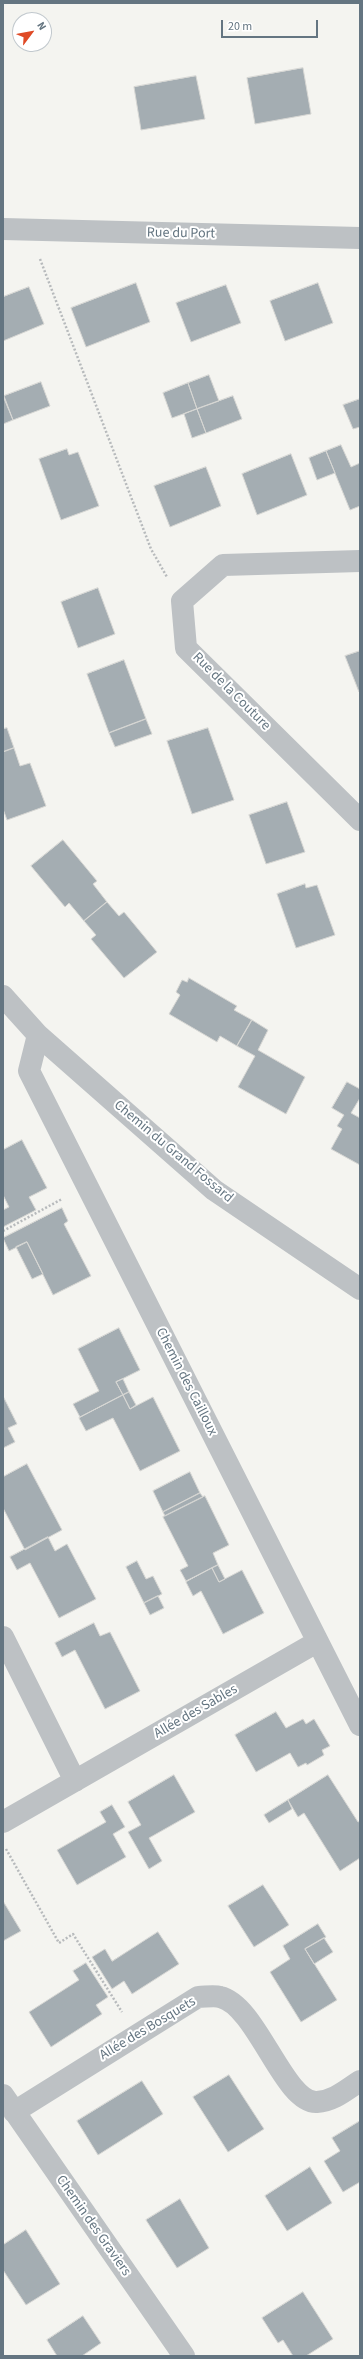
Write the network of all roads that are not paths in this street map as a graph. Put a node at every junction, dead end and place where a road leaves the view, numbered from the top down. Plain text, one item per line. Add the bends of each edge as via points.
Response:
1 (3, 229) edge
2 (360, 238) edge
3 (360, 562) edge
4 (360, 820) edge
5 (3, 996) edge
6 (38, 1035) junction
7 (360, 1289) edge
8 (3, 1637) edge
9 (317, 1642) junction
10 (360, 1726) edge
11 (75, 1781) junction
12 (3, 1822) edge
13 (360, 2080) edge
14 (8, 2103) edge
15 (184, 2356) edge

1 - 2 street, Rue du Port
3 - 4 street, Rue de la Couture via 223,565 182,602 186,648
5 - 6 street, Chemin du Grand Fossard
6 - 7 street, Chemin du Grand Fossard via 214,1190
6 - 9 street, Chemin des Cailloux via 29,1071
8 - 11 street
9 - 10 street, Chemin des Cailloux
9 - 11 street, Allée des Sables
11 - 12 street, Allée des Sables
13 - 14 street, Allée des Bosquets via 333,2098 315,2102 295,2092 241,2010 220,1997 198,1997 137,2036
14 - 15 street, Chemin des Graviers

